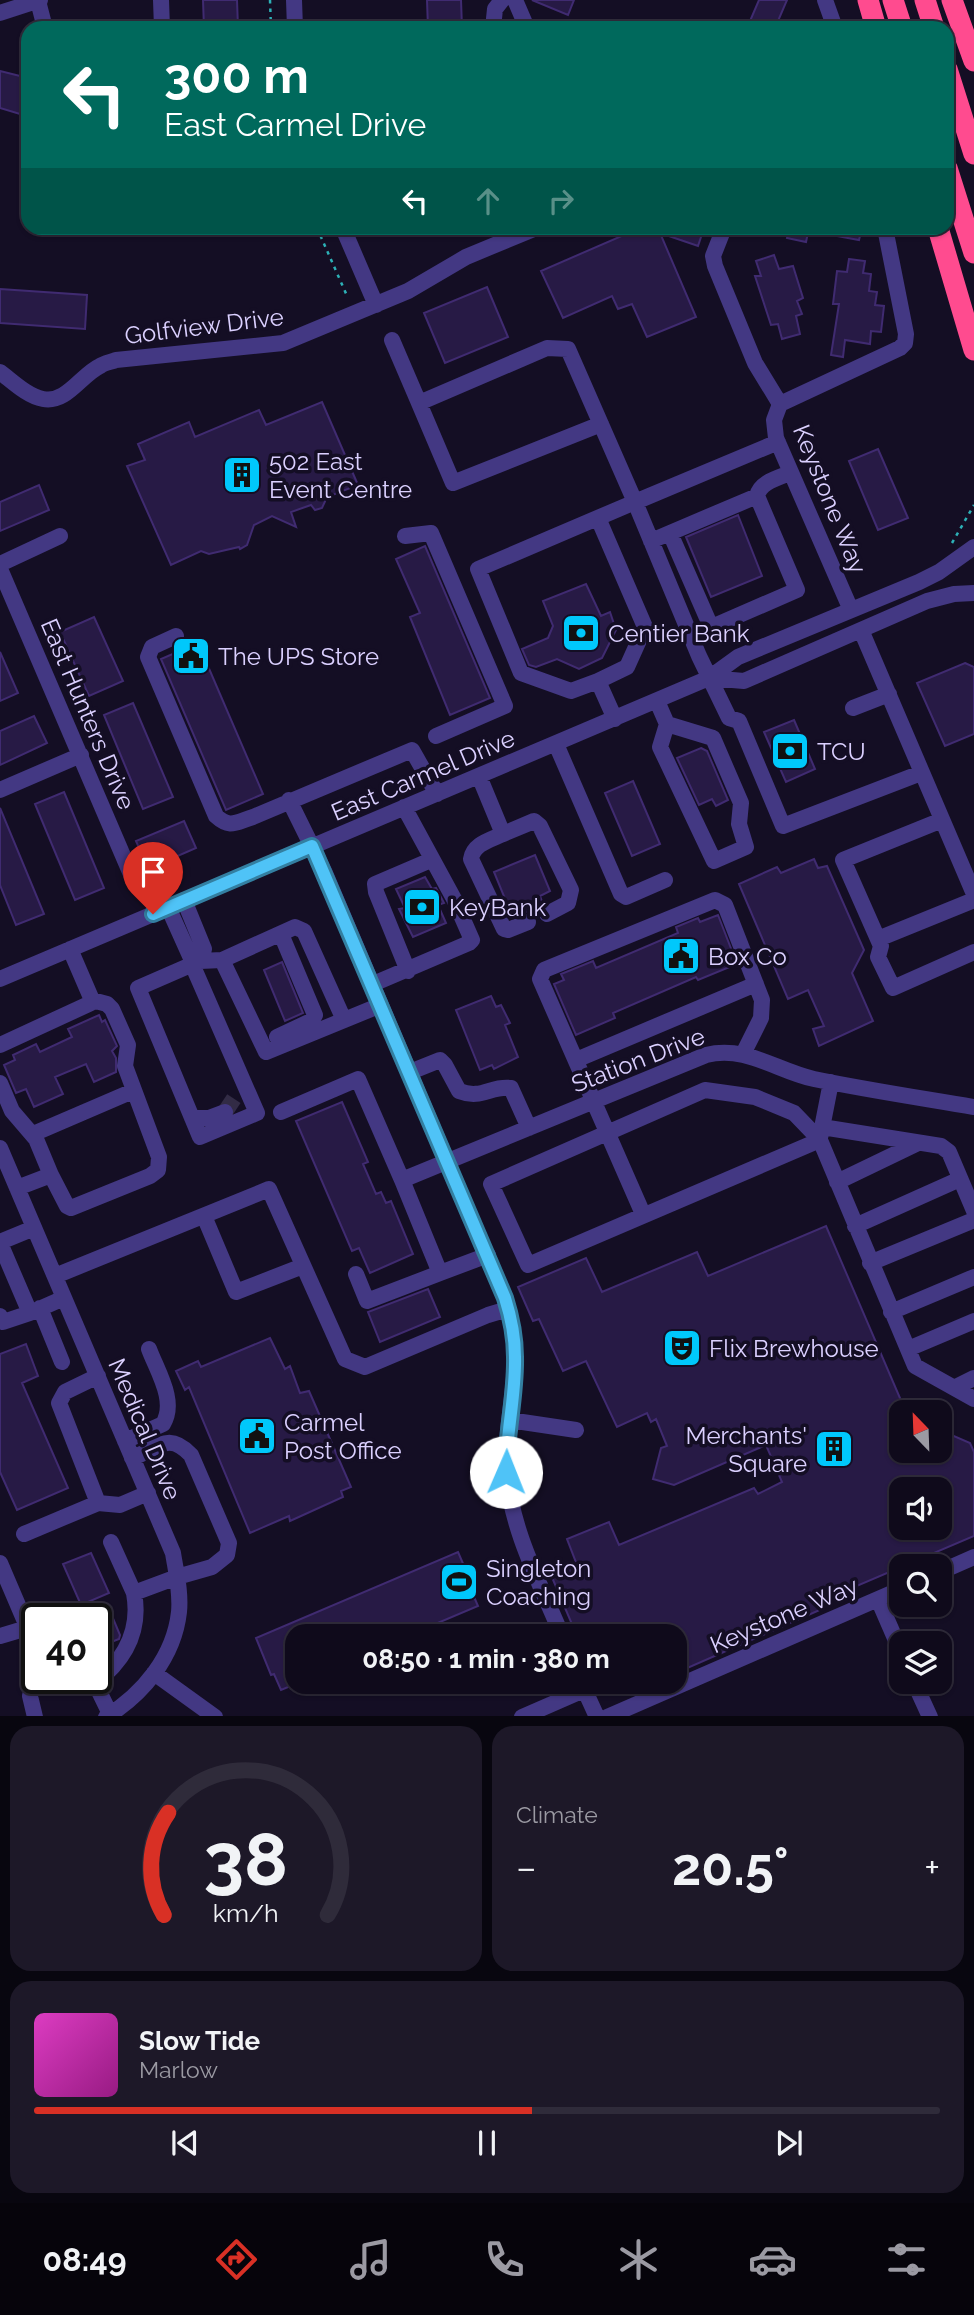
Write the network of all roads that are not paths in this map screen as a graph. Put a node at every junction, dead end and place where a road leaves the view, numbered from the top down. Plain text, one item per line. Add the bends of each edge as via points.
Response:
1 (161, 0) edge
2 (294, 0) edge
3 (502, 0) edge
4 (515, 0) edge
5 (825, 0) edge
6 (868, 0) edge
7 (894, 0) edge
8 (925, 0) edge
9 (952, 0) edge
10 (39, 1) edge
11 (0, 13) edge
12 (43, 21) edge
13 (162, 21) edge
14 (295, 21) edge
15 (494, 21) edge
16 (524, 21) edge
17 (832, 21) edge
18 (874, 21) edge
19 (900, 21) edge
20 (932, 21) edge
21 (974, 61) edge
22 (954, 91) edge
23 (974, 155) edge
24 (954, 189) edge
25 (346, 235) edge
26 (519, 235) edge
27 (721, 235) edge
28 (886, 235) edge
29 (940, 235) edge
30 (974, 253) edge
31 (376, 305) junction
32 (392, 340) dead end
33 (974, 350) edge
34 (0, 372) edge
35 (419, 403) junction
36 (780, 404) junction
37 (601, 424) junction
38 (778, 442) junction
39 (790, 473) junction
40 (757, 496) junction
41 (635, 502) junction
42 (598, 518) junction
43 (670, 533) junction
44 (60, 536) dead end
45 (405, 536) dead end
46 (651, 541) junction
47 (974, 547) edge
48 (0, 566) edge
49 (974, 593) edge
50 (851, 610) junction
51 (711, 627) junction
52 (861, 630) junction
53 (176, 636) dead end
54 (691, 636) junction
55 (709, 678) junction
56 (598, 681) junction
57 (889, 694) junction
58 (657, 701) junction
59 (853, 708) dead end
60 (615, 719) junction
61 (667, 724) junction
62 (436, 736) dead end
63 (556, 744) junction
64 (81, 755) junction
65 (921, 773) junction
66 (479, 776) junction
67 (0, 790) edge
68 (437, 794) junction
69 (289, 800) junction
70 (404, 807) junction
71 (942, 820) junction
72 (503, 834) junction
73 (312, 846) junction
74 (431, 860) junction
75 (133, 878) dead end
76 (665, 880) dead end
77 (974, 894) edge
78 (184, 900) junction
79 (974, 900) edge
80 (168, 907) junction
81 (547, 914) dead end
82 (528, 922) dead end
83 (281, 934) junction
84 (878, 939) junction
85 (70, 949) junction
86 (974, 952) edge
87 (222, 960) junction
88 (196, 963) junction
89 (411, 970) junction
90 (0, 979) edge
91 (373, 984) junction
92 (755, 984) junction
93 (92, 1000) junction
94 (382, 1005) junction
95 (212, 1011) junction
96 (344, 1020) junction
97 (262, 1044) junction
98 (0, 1045) edge
99 (743, 1054) junction
100 (576, 1060) junction
101 (410, 1072) junction
102 (831, 1082) junction
103 (0, 1083) edge
104 (133, 1091) junction
105 (235, 1097) dead end
106 (594, 1101) junction
107 (974, 1107) edge
108 (225, 1112) dead end
109 (281, 1112) dead end
110 (192, 1118) junction
111 (529, 1128) junction
112 (608, 1132) junction
113 (33, 1134) junction
114 (821, 1134) junction
115 (918, 1143) junction
116 (0, 1148) edge
117 (448, 1160) junction
118 (51, 1175) junction
119 (960, 1179) junction
120 (402, 1180) junction
121 (837, 1182) junction
122 (17, 1188) junction
123 (974, 1212) edge
124 (643, 1214) junction
125 (204, 1216) junction
126 (974, 1220) edge
127 (855, 1226) junction
128 (34, 1228) junction
129 (0, 1243) edge
130 (488, 1255) junction
131 (870, 1263) junction
132 (303, 1265) junction
133 (440, 1273) junction
134 (356, 1274) dead end
135 (55, 1276) junction
136 (974, 1277) edge
137 (64, 1298) junction
138 (508, 1309) junction
139 (35, 1311) junction
140 (891, 1312) junction
141 (0, 1316) edge
142 (974, 1321) edge
143 (149, 1349) dead end
144 (908, 1349) junction
145 (62, 1362) dead end
146 (98, 1376) junction
147 (974, 1378) edge
148 (954, 1388) junction
149 (974, 1399) edge
150 (509, 1420) junction
151 (576, 1430) dead end
152 (125, 1441) junction
153 (132, 1458) junction
154 (148, 1493) junction
155 (98, 1503) junction
156 (24, 1534) dead end
157 (111, 1542) dead end
158 (974, 1557) edge
159 (0, 1563) edge
160 (952, 1567) edge
161 (177, 1577) junction
162 (134, 1593) junction
163 (889, 1594) edge
164 (878, 1599) junction
165 (21, 1614) edge
166 (557, 1624) edge
167 (21, 1630) edge
168 (892, 1631) edge
169 (0, 1636) edge
170 (154, 1673) junction
171 (31, 1694) edge
172 (567, 1694) edge
173 (586, 1694) edge
174 (919, 1694) edge
175 (35, 1716) edge
176 (108, 1716) edge
177 (214, 1716) edge
178 (524, 1716) edge
179 (597, 1716) edge
180 (609, 1716) edge
181 (930, 1716) edge

1 - 13 street
2 - 14 street
3 - 15 street via 495,9
4 - 16 street
5 - 17 street
6 - 18 highway
7 - 19 highway
8 - 20 highway
9 - 21 highway
10 - 11 street
10 - 12 street
22 - 23 highway
24 - 30 highway
25 - 31 street
26 - 31 street, Golfview Drive via 466,257
27 - 36 street via 713,256 715,266 755,363
28 - 36 street via 905,343
29 - 33 highway
31 - 34 street, Golfview Drive via 283,343 116,360 100,365 63,396 52,399 41,399
32 - 35 street
35 - 37 street via 547,348 568,349
35 - 37 street via 453,484
36 - 38 street, Keystone Way via 774,420
37 - 41 street
38 - 39 street, Keystone Way
38 - 41 street
39 - 40 street via 760,488
39 - 50 street, Keystone Way
40 - 43 street
40 - 51 street via 797,590
41 - 42 street
41 - 46 street
42 - 56 street via 645,627 627,667
42 - 56 street via 478,569 521,673 570,691
43 - 46 street
43 - 51 street
44 - 48 street, East Hunters Drive
45 - 62 street via 431,533 505,706
46 - 54 street
47 - 50 street, East Carmel Drive via 939,572
48 - 64 street, East Hunters Drive
49 - 52 street, East Carmel Drive via 942,596
50 - 55 street, East Carmel Drive via 737,657
51 - 54 street
52 - 55 street, East Carmel Drive via 744,681
52 - 57 street
53 - 69 street via 152,647 148,657 216,816 230,824
54 - 55 street
55 - 58 street, East Carmel Drive
55 - 65 street via 729,718 738,721 783,826
56 - 60 street
57 - 59 street
57 - 65 street
58 - 60 street, East Carmel Drive
58 - 61 street
60 - 63 street, East Carmel Drive
61 - 61 street via 660,747 714,861 746,847 739,824 741,803 713,738
63 - 66 street, East Carmel Drive
63 - 76 street via 621,894 626,897
64 - 67 street
64 - 75 street, East Hunters Drive
65 - 71 street
66 - 68 street, East Carmel Drive
66 - 72 street
68 - 69 street via 412,750
68 - 70 street, East Carmel Drive
69 - 73 street
70 - 73 street, East Carmel Drive
70 - 74 street
71 - 77 street
71 - 84 street via 843,860
72 - 81 street via 534,821 540,825 570,890 568,903
72 - 82 street via 478,846 471,859 504,929
73 - 78 street, East Carmel Drive
73 - 91 street
74 - 89 street via 376,884
74 - 89 street via 471,935 469,943
78 - 80 street, East Carmel Drive
78 - 88 street via 204,949
79 - 84 street
80 - 85 street, East Carmel Drive
80 - 88 street
83 - 87 street
83 - 96 street via 295,927 304,931
83 - 97 street via 315,1015
84 - 86 street via 878,957 893,988
85 - 90 street, East Carmel Drive
85 - 93 street
87 - 88 street
87 - 97 street
88 - 95 street
88 - 110 street via 138,988
89 - 91 street
91 - 94 street
92 - 99 street via 762,1000 761,1018
92 - 100 street
92 - 100 street via 725,905 715,900 544,970 540,979
93 - 98 street
93 - 104 street via 112,1009 128,1045 125,1066
94 - 96 street
94 - 101 street
95 - 105 street via 211,1022 233,1079
95 - 110 street via 257,1113 200,1137
96 - 97 street via 266,1052
99 - 102 street, Station Drive
99 - 106 street, Station Drive via 706,1055
100 - 106 street
101 - 111 street via 440,1060 459,1091 481,1095 511,1087
101 - 117 street
102 - 107 street, Station Drive
102 - 114 street
103 - 113 street via 12,1111
104 - 113 street
104 - 118 street via 159,1157 155,1173 71,1209
106 - 111 street, Station Drive
106 - 112 street
108 - 110 street
109 - 120 street via 358,1079
111 - 117 street, Station Drive
112 - 114 street via 705,1090 755,1097 793,1113
112 - 124 street
112 - 124 street via 491,1184 528,1265
113 - 118 street
114 - 115 street
114 - 121 street
114 - 124 street
115 - 119 street via 941,1146 948,1152
115 - 121 street
116 - 122 street, Medical Drive
117 - 120 street, Station Drive
117 - 130 street
118 - 122 street
119 - 123 street
119 - 127 street
120 - 133 street
121 - 127 street
122 - 128 street, Medical Drive
125 - 132 street via 270,1189
125 - 132 street via 236,1292
125 - 135 street
126 - 131 street
127 - 131 street
128 - 129 street
128 - 135 street, Medical Drive
129 - 139 street
130 - 133 street
130 - 138 street
131 - 140 street
132 - 138 street via 345,1359 365,1367
133 - 134 street via 368,1301
135 - 137 street, Medical Drive
136 - 140 street
137 - 139 street
137 - 146 street, Medical Drive
138 - 150 street via 515,1361
139 - 141 street via 3,1322
139 - 145 street
140 - 144 street
142 - 144 street
143 - 152 street via 169,1401 166,1420
144 - 148 street via 915,1366
146 - 152 street, Medical Drive
146 - 155 street via 65,1392 59,1403
147 - 148 street
148 - 149 street
150 - 151 street
150 - 166 street via 509,1498
152 - 153 street, Medical Drive
153 - 154 street, Medical Drive
153 - 161 street via 169,1441 181,1444 191,1455 229,1543 227,1555 212,1567
154 - 155 street via 120,1505
154 - 161 street, Medical Drive via 173,1553
155 - 156 street
157 - 162 street
158 - 160 street
159 - 165 street
161 - 162 street
161 - 170 street, Medical Drive via 179,1614 170,1646
162 - 176 street via 135,1623 127,1648 114,1668 95,1683
163 - 164 street, Keystone Way
164 - 168 street
164 - 180 street, Keystone Way
167 - 169 street
170 - 176 street, Medical Drive
170 - 177 street
171 - 175 street
172 - 178 street
173 - 179 street
174 - 181 street

